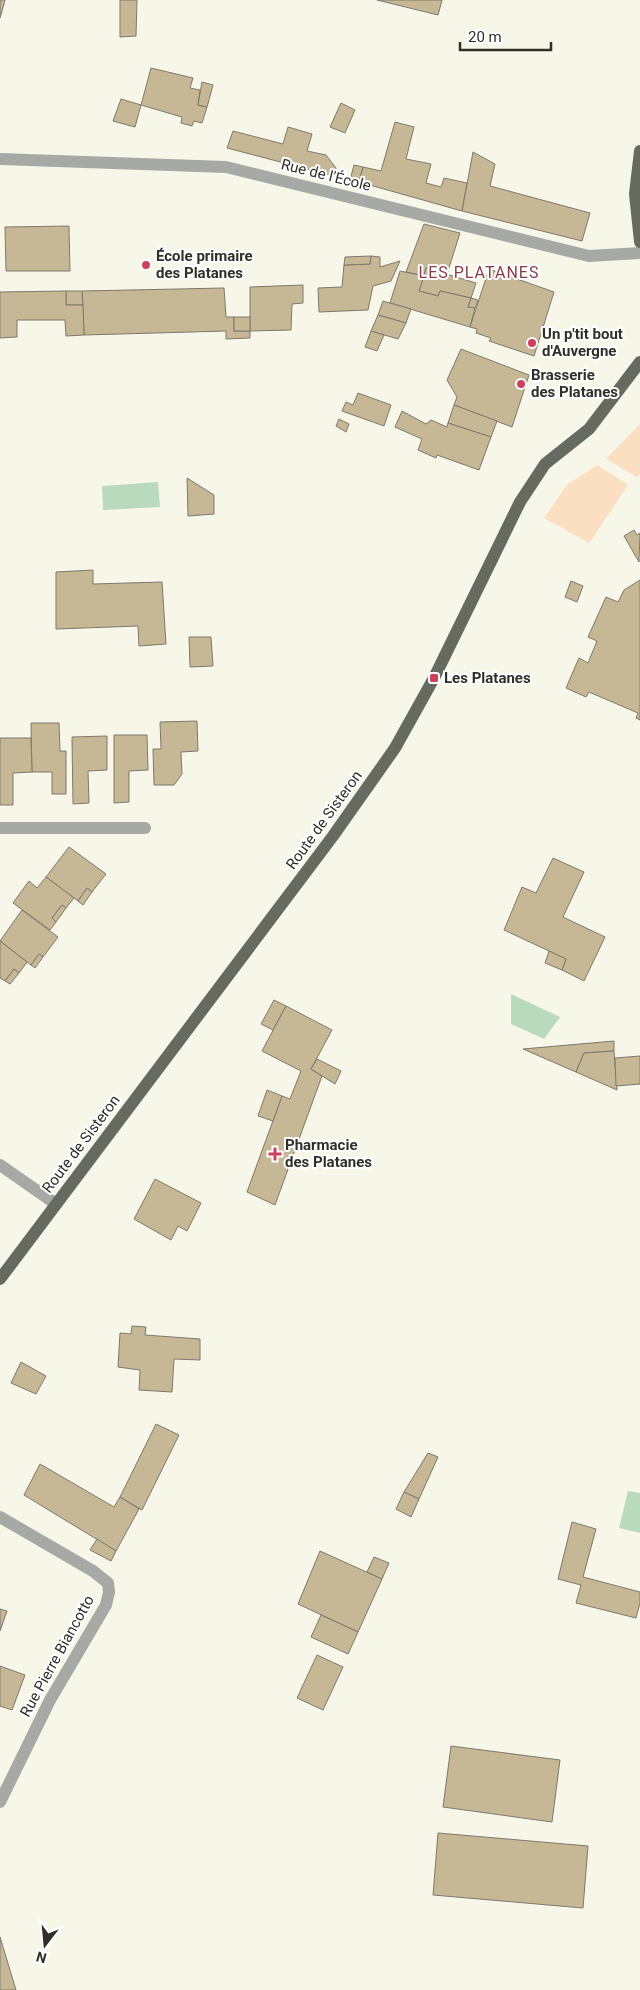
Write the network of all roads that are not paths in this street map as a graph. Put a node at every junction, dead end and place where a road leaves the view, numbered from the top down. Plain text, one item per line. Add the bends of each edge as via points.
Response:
1 (640, 151) edge
2 (0, 159) edge
3 (640, 242) edge
4 (640, 253) edge
5 (640, 362) edge
6 (144, 828) dead end
7 (2, 831) edge
8 (0, 1165) edge
9 (56, 1204) junction
10 (0, 1279) edge
11 (0, 1517) edge
12 (0, 1802) edge

1 - 3 main road via 635,194
2 - 4 street, Rue de l'École via 226,167 589,256
5 - 9 main road, Route de Sisteron via 590,429 545,464 520,502 434,678 395,748 333,836
6 - 7 street
8 - 9 street
9 - 10 main road, Route de Sisteron
11 - 12 street, Rue Pierre Biancotto via 93,1571 108,1583 109,1592 106,1606 50,1700

